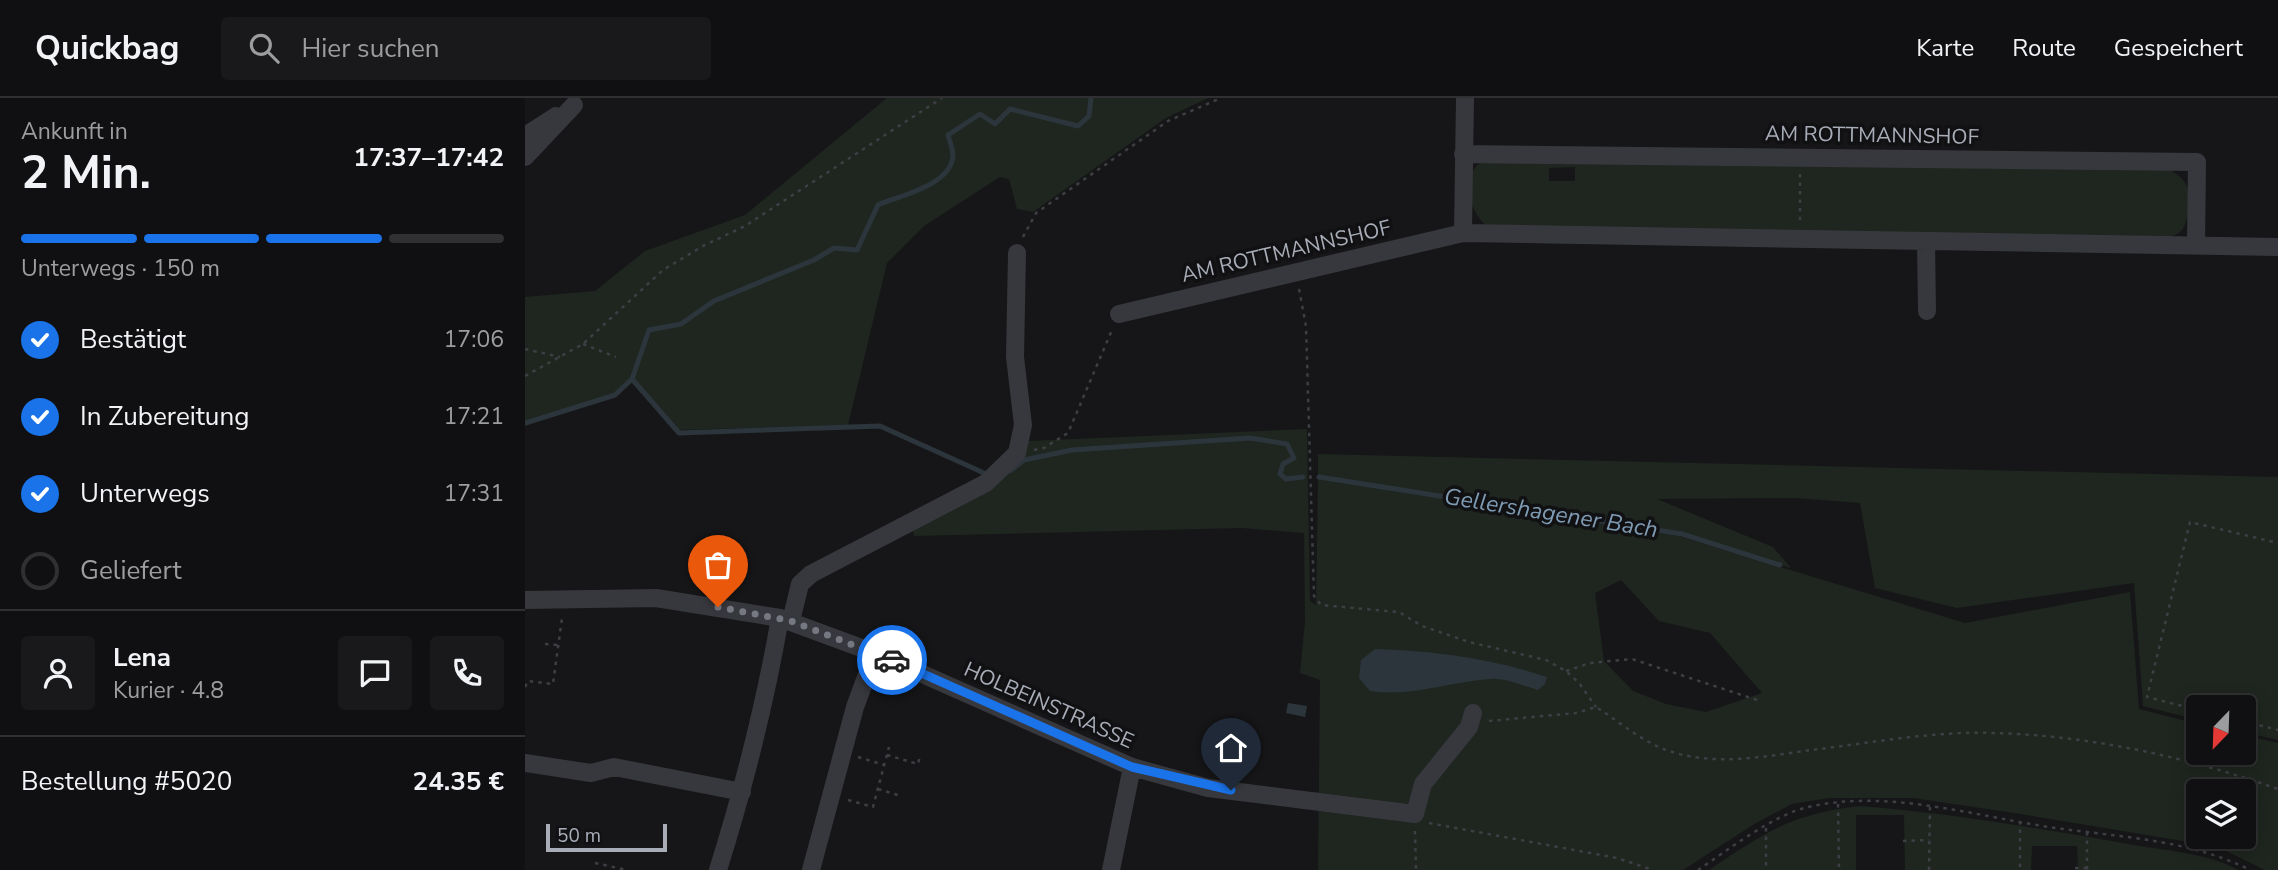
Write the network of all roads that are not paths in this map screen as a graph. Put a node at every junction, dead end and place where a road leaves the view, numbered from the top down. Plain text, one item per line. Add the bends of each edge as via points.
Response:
1 (1465, 98) edge
2 (578, 102) edge
3 (525, 136) edge
4 (1463, 154) junction
5 (525, 157) edge
6 (1463, 233) junction
7 (1926, 242) junction
8 (2196, 245) junction
9 (2278, 247) edge
10 (1017, 253) road end
11 (1927, 311) dead end
12 (1119, 314) road end
13 (525, 600) edge
14 (785, 620) junction
15 (875, 653) junction
16 (1471, 720) road end
17 (525, 763) edge
18 (1132, 767) junction
19 (742, 792) junction
20 (718, 870) edge
21 (811, 870) edge
22 (1111, 870) edge

1 - 4 street
2 - 3 street
2 - 5 street
4 - 6 street
4 - 8 street, AM ROTTMANNSHOF via 2197,162
6 - 7 street, AM ROTTMANNSHOF
6 - 12 street, AM ROTTMANNSHOF
7 - 8 street, AM ROTTMANNSHOF
7 - 11 street
8 - 9 street, AM ROTTMANNSHOF
10 - 14 street via 1015,357 1023,425 1017,453 986,482 811,574 800,584
13 - 14 street, HOLBEINSTRASSE via 656,598
14 - 15 street, HOLBEINSTRASSE
14 - 19 street
15 - 18 street, HOLBEINSTRASSE
15 - 21 street via 842,752
16 - 18 street, HOLBEINSTRASSE via 1423,784 1415,814 1208,788
17 - 19 street via 591,773 614,767
18 - 22 street
19 - 20 street

